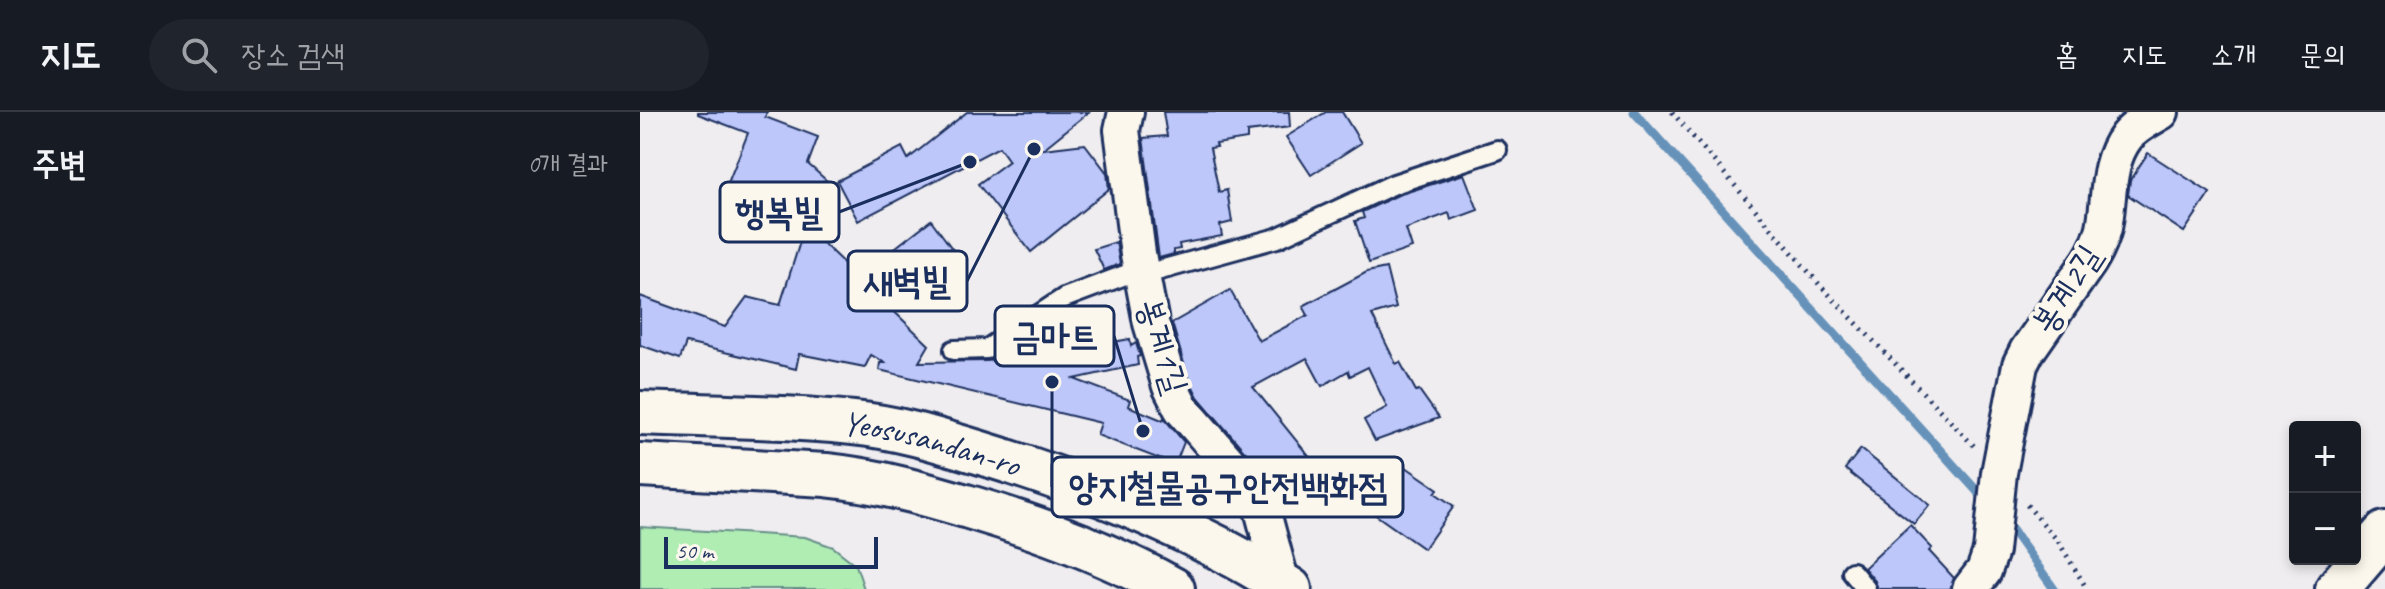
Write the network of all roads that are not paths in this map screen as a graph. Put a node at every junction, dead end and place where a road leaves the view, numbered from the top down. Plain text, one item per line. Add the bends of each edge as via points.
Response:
1 (1126, 112) edge
2 (2161, 112) edge
3 (1497, 150) dead end
4 (1142, 272) junction
5 (954, 350) dead end
6 (640, 413) edge
7 (640, 465) edge
8 (2385, 533) edge
9 (1852, 572) dead end
10 (1284, 587) edge
11 (1173, 589) edge
12 (1866, 589) edge
13 (1970, 589) edge
14 (2337, 589) edge

1 - 4 street, 봉계1길 via 1122,130
2 - 13 street, 봉계2길 via 2138,126 2118,150 2098,246 2020,365 1991,551
3 - 4 lane via 1394,184 1277,238
4 - 5 lane, 봉계1길 via 1064,298 987,349
4 - 10 street, 봉계1길 via 1151,323 1175,397 1262,509
6 - 10 street, Yeosusandan-ro via 855,423 936,440 1134,509 1207,542
7 - 11 street, Yeosusandan-ro via 826,475 902,488 1040,529
8 - 14 street
9 - 12 lane

